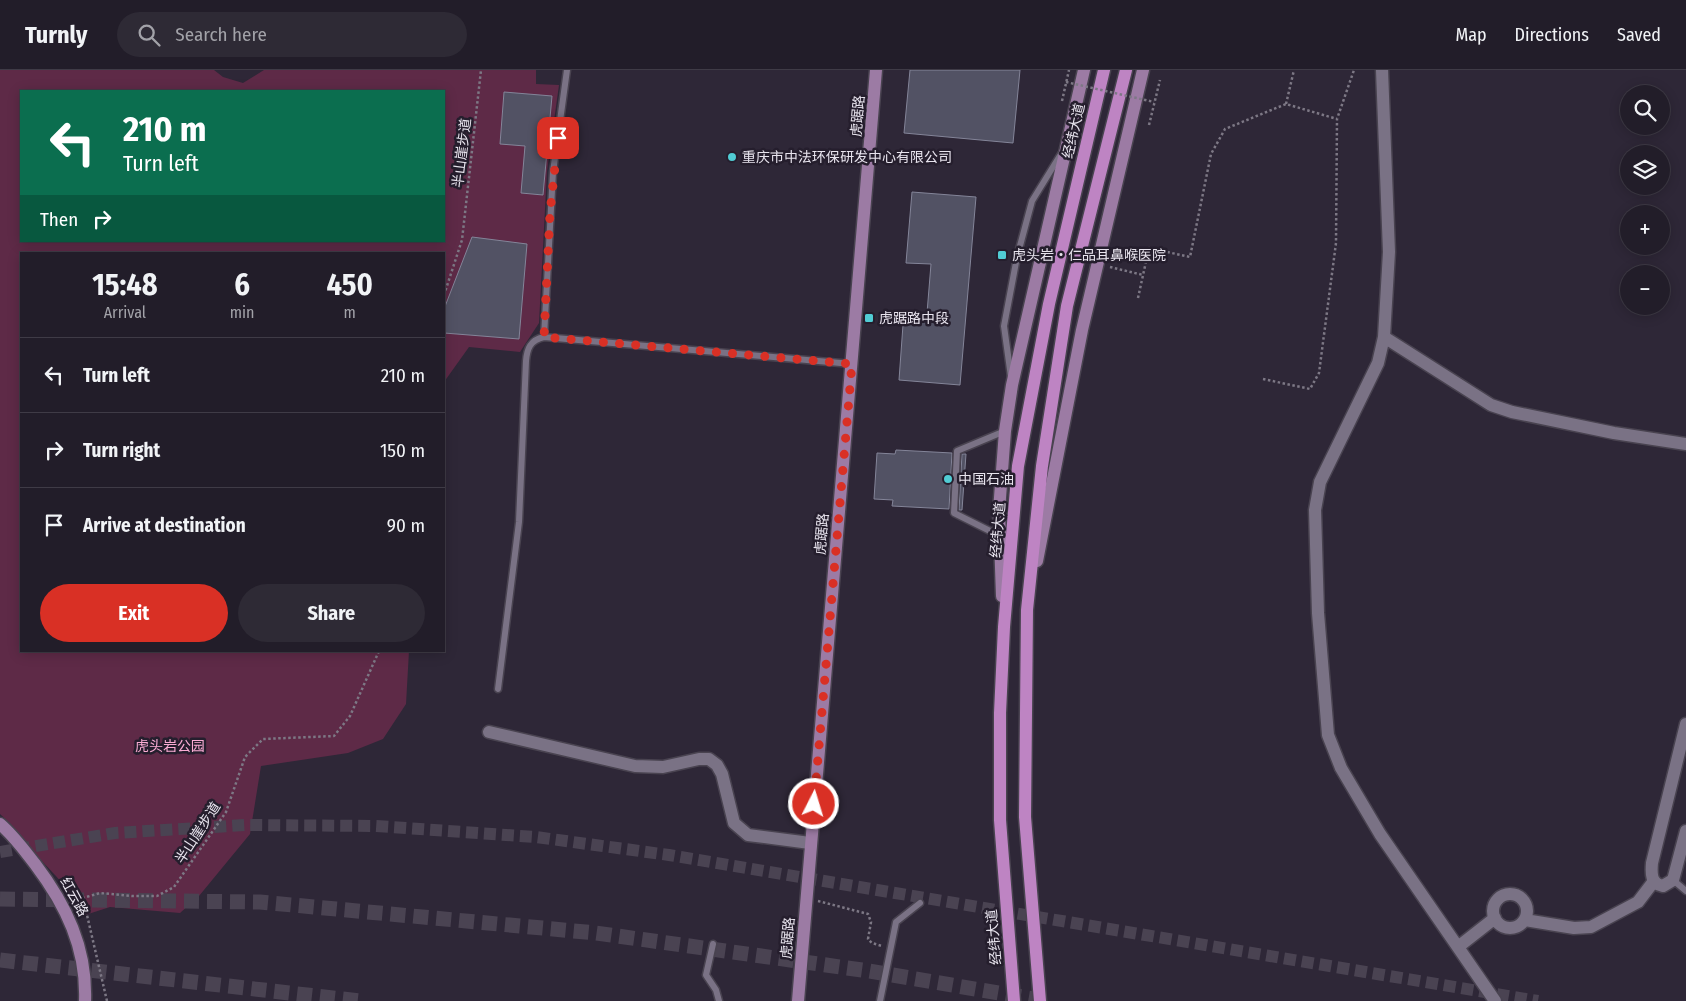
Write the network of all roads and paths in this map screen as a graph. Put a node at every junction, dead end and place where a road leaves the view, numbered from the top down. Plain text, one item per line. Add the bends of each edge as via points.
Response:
1 (481, 70) edge
2 (567, 70) edge
3 (876, 70) edge
4 (1069, 70) edge
5 (1084, 70) edge
6 (1104, 70) edge
7 (1126, 70) edge
8 (1143, 70) edge
9 (1294, 70) edge
10 (1354, 70) edge
11 (1382, 70) edge
12 (1160, 80) dead end
13 (1066, 82) junction
14 (1154, 102) junction
15 (1286, 104) junction
16 (1061, 105) dead end
17 (1337, 119) junction
18 (1149, 125) dead end
19 (1066, 147) junction
20 (1109, 267) dead end
21 (1143, 275) junction
22 (445, 292) edge
23 (1138, 298) dead end
24 (544, 337) junction
25 (1384, 337) junction
26 (852, 364) junction
27 (1263, 379) dead end
28 (1012, 386) junction
29 (1005, 430) junction
30 (1686, 444) edge
31 (1000, 536) junction
32 (1027, 610) junction
33 (1004, 627) junction
34 (378, 652) edge
35 (498, 688) dead end
36 (1686, 724) edge
37 (489, 732) dead end
38 (0, 824) edge
39 (1686, 831) edge
40 (810, 842) junction
41 (1673, 880) junction
42 (1654, 881) junction
43 (1686, 891) edge
44 (806, 897) junction
45 (920, 903) dead end
46 (1495, 918) junction
47 (1524, 920) junction
48 (713, 944) dead end
49 (1458, 947) junction
50 (890, 949) junction
51 (85, 1001) edge
52 (107, 1001) edge
53 (719, 1001) edge
54 (798, 1001) edge
55 (880, 1001) edge
56 (1014, 1001) edge
57 (1040, 1001) edge
58 (1495, 1001) edge

1 - 22 path, 半山崖步道 via 462,240
2 - 24 lane via 553,172
3 - 26 street, 虎踞路
4 - 13 path
5 - 19 street
6 - 33 main road, 经纬大道 via 1026,415 1018,466
7 - 32 main road via 1067,306 1042,466
8 - 32 street via 1082,330
9 - 15 path
10 - 17 path
11 - 25 street via 1389,252
12 - 14 path
13 - 14 path, bridge
13 - 16 path
14 - 18 path
15 - 17 path
15 - 21 path via 1225,129 1211,154 1190,257 1149,248
17 - 27 path via 1336,243 1319,373 1310,388
19 - 28 street
19 - 28 lane via 1032,201 1019,249 1004,326
20 - 21 path
21 - 23 path
24 - 26 lane
24 - 35 lane via 531,343 527,351 519,522
25 - 30 street via 1491,405 1558,422
25 - 49 street via 1378,363 1320,482 1315,510 1318,613 1328,735 1341,768 1375,826
26 - 40 street, 虎踞路
28 - 29 street
29 - 31 street
29 - 31 lane via 957,451 954,513
31 - 33 street
32 - 57 main road via 1025,817
33 - 56 main road, 经纬大道 via 1000,820
34 - 52 path, 半山崖步道 via 350,716 334,736 263,739 245,757 226,812 174,887 157,896 100,892 83,898
36 - 42 street via 1652,863
37 - 40 street via 635,766 663,767 699,758 709,759 722,774 734,823 740,830 748,835
38 - 51 street, 红云路 via 12,834 64,907 76,934 83,962
39 - 41 street
40 - 44 street, 虎踞路
41 - 42 street via 1663,886
41 - 43 lane
42 - 47 street via 1638,902 1591,927 1574,928
44 - 50 path via 868,914 871,922 868,939
44 - 54 street, 虎踞路
45 - 50 lane via 896,922
46 - 47 street via 1507,928
46 - 47 street via 1496,902 1500,897 1511,894 1525,903
46 - 49 street
48 - 53 lane via 706,975
49 - 58 street
50 - 55 lane

